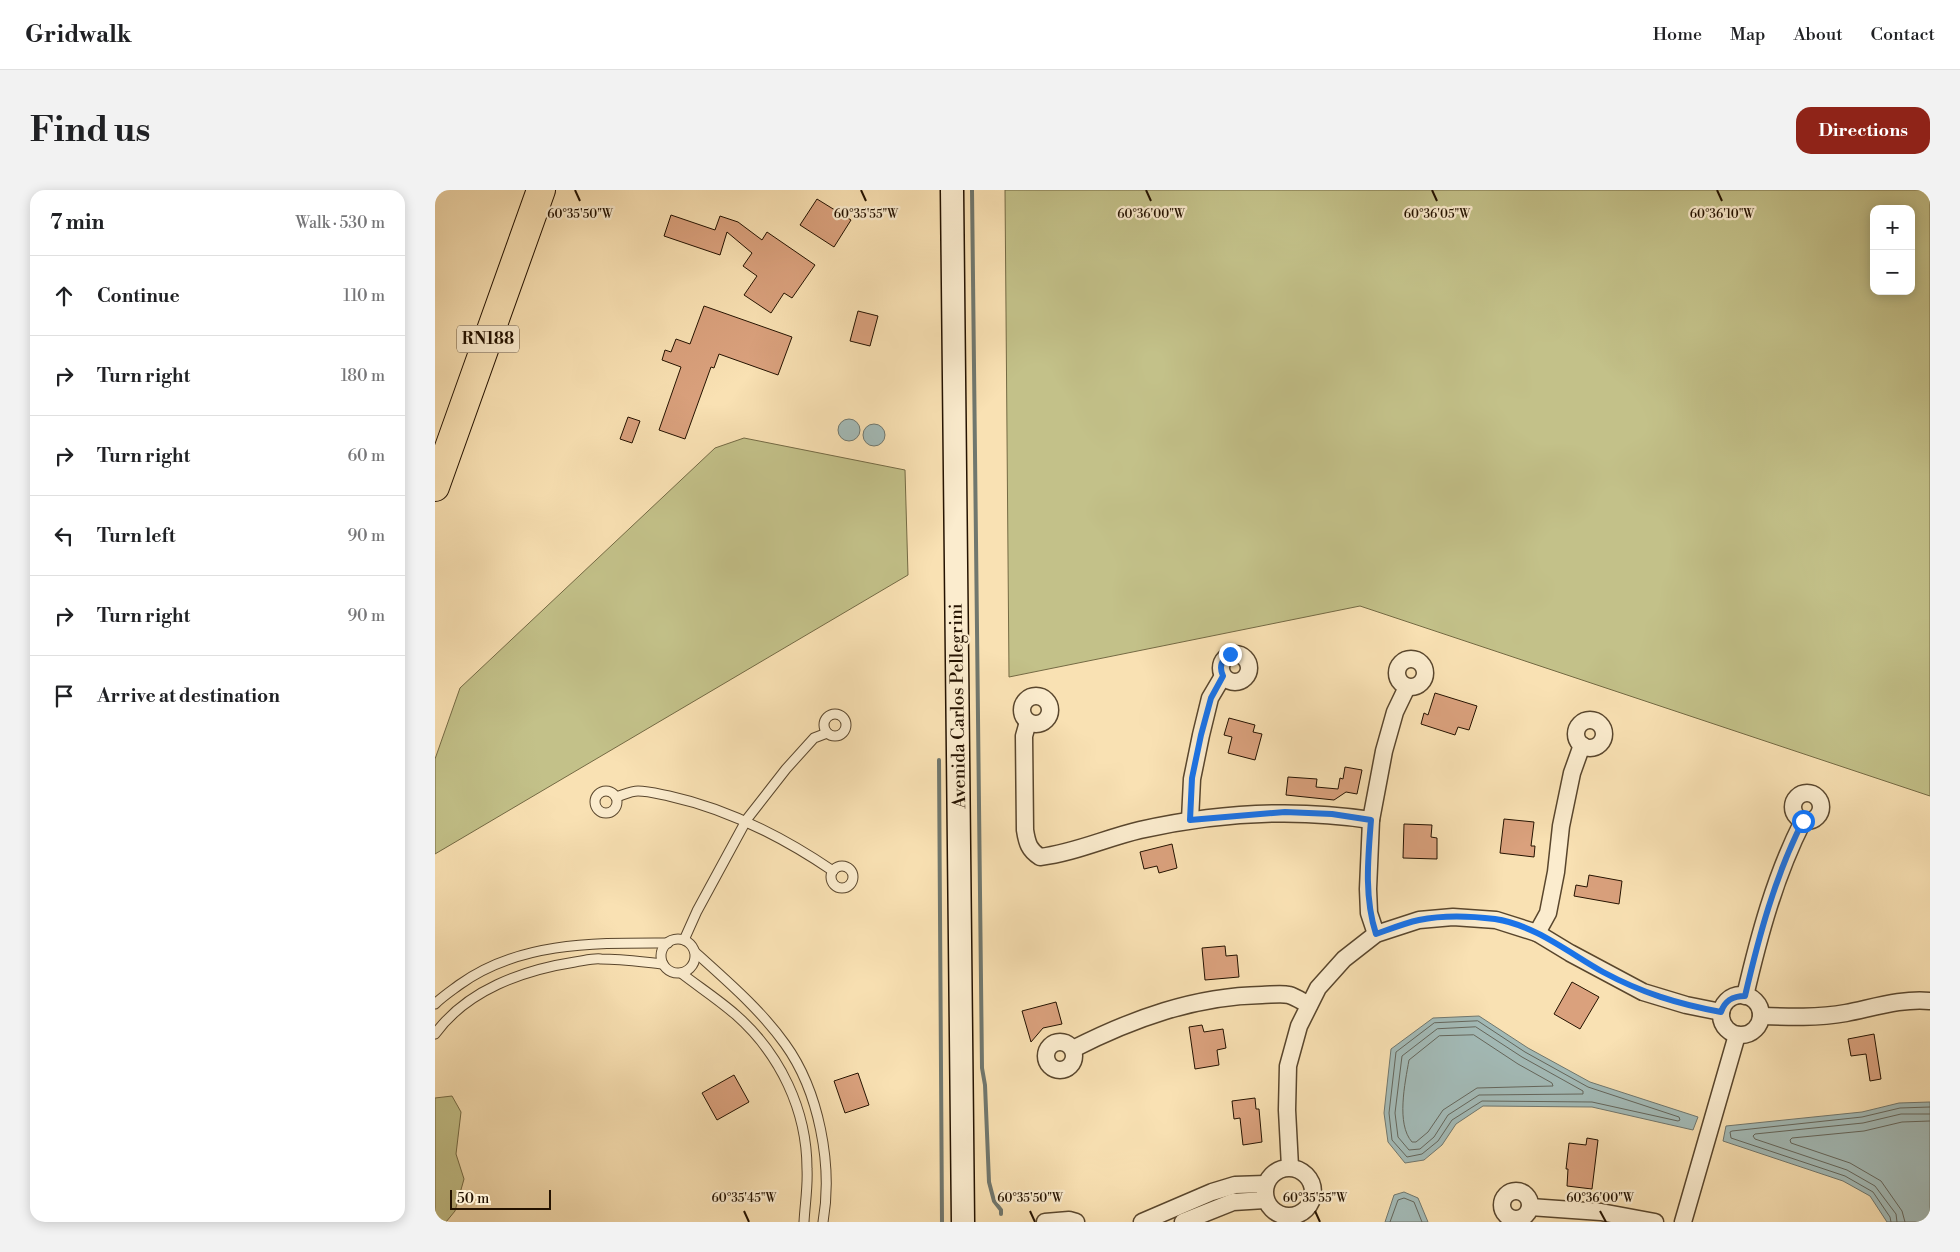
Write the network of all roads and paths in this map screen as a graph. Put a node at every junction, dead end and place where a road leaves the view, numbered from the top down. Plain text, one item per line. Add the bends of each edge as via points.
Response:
1 (541, 190) edge
2 (952, 190) edge
3 (435, 488) edge
4 (1223, 676) dead end
5 (1407, 687) dead end
6 (1028, 722) dead end
7 (827, 733) dead end
8 (1582, 745) dead end
9 (616, 798) dead end
10 (1190, 820) junction
11 (1371, 820) junction
12 (1803, 821) dead end
13 (745, 822) junction
14 (833, 871) dead end
15 (1537, 933) junction
16 (1376, 934) junction
17 (684, 940) junction
18 (668, 943) junction
19 (695, 952) junction
20 (663, 964) junction
21 (681, 973) junction
22 (1745, 996) junction
23 (1930, 1001) edge
24 (435, 1004) edge
25 (1309, 1005) junction
26 (1721, 1012) junction
27 (1761, 1016) junction
28 (435, 1034) edge
29 (1737, 1035) junction
30 (1073, 1049) dead end
31 (1290, 1167) junction
32 (1265, 1192) junction
33 (1530, 1207) dead end
34 (1286, 1219) edge
35 (804, 1222) edge
36 (823, 1222) edge
37 (963, 1222) edge
38 (1045, 1222) edge
39 (1076, 1222) edge
40 (1142, 1222) edge
41 (1183, 1222) edge
42 (1655, 1222) edge
43 (1683, 1222) edge

1 - 3 highway, RN188
2 - 37 main road, Avenida Carlos Pellegrini
4 - 10 street via 1211,698 1201,735 1192,778
5 - 11 street via 1395,712 1384,751
6 - 10 street via 1024,736 1025,830 1027,843 1040,858 1140,830
7 - 13 lane via 814,738
8 - 15 street via 1572,773 1561,826 1548,913
9 - 13 lane via 637,791 651,792 707,807
10 - 11 street via 1285,812
11 - 16 street via 1369,913
12 - 22 street via 1761,930
13 - 14 lane
13 - 17 lane
15 - 16 street via 1496,920 1453,916 1419,920
15 - 26 street via 1643,992
16 - 25 street via 1344,960 1318,988
17 - 18 lane
17 - 19 lane
18 - 20 lane via 662,952
18 - 24 lane via 558,946 517,956 477,973
19 - 21 lane via 691,968
19 - 36 lane via 759,1011 786,1045 807,1083 821,1129 825,1164
20 - 21 lane via 670,972
20 - 28 lane via 600,958 548,966 508,978 444,1022
21 - 35 lane via 737,1015 787,1079 802,1118 807,1168
22 - 26 street via 1732,997
22 - 27 street via 1756,1003
23 - 27 street via 1807,1017
25 - 30 street via 1288,995 1240,995 1189,1004 1141,1018
25 - 31 street via 1299,1026 1288,1066
26 - 29 street via 1726,1029
27 - 29 street via 1756,1028
29 - 43 street
31 - 32 street via 1275,1171
31 - 34 street via 1305,1173 1310,1179 1313,1195 1305,1210
32 - 34 street via 1275,1212
32 - 40 street via 1235,1186 1212,1192
32 - 41 street
33 - 42 street via 1601,1212
38 - 39 street

